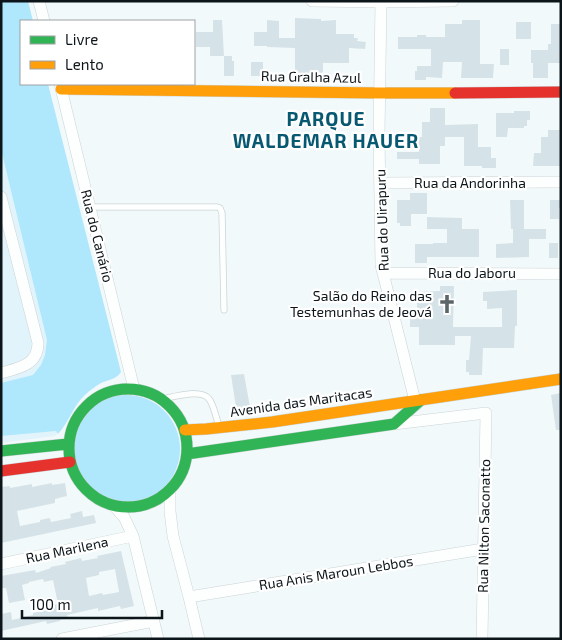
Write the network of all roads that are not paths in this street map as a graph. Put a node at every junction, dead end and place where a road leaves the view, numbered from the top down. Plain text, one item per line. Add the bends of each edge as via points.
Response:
1 (39, 1) edge
2 (312, 1) edge
3 (453, 1) edge
4 (381, 2) edge
5 (44, 20) edge
6 (60, 86) edge
7 (380, 92) junction
8 (561, 92) edge
9 (561, 182) edge
10 (380, 183) junction
11 (1, 197) edge
12 (90, 207) junction
13 (383, 273) junction
14 (561, 274) edge
15 (224, 310) dead end
16 (1, 372) edge
17 (561, 379) edge
18 (134, 389) junction
19 (162, 399) junction
20 (417, 402) junction
21 (272, 422) junction
22 (394, 424) junction
23 (220, 428) junction
24 (185, 430) junction
25 (275, 441) junction
26 (68, 444) junction
27 (1, 451) edge
28 (187, 454) junction
29 (70, 462) junction
30 (1, 471) edge
31 (170, 490) junction
32 (114, 506) junction
33 (133, 536) junction
34 (483, 549) junction
35 (1, 564) edge
36 (189, 597) junction
37 (154, 620) junction
38 (62, 639) edge
39 (158, 639) edge
40 (199, 639) edge
41 (482, 639) edge

1 - 5 street
2 - 4 street
3 - 4 street
4 - 7 street, Rua do Uirapuru
6 - 7 street, Rua Gralha Azul
6 - 12 street, Rua do Canário
7 - 8 street, Rua Gralha Azul
7 - 10 street, Rua do Uirapuru
9 - 10 street, Rua da Andorinha
10 - 13 street, Rua do Uirapuru
11 - 16 street via 38,343 37,353 31,361
12 - 15 lane via 220,208
12 - 18 street, Rua do Canário
13 - 14 street, Rua do Jaboru
13 - 20 street, Rua do Uirapuru
17 - 20 street, Avenida das Maritacas
18 - 19 street
18 - 26 street via 107,392 84,407 76,418
19 - 23 lane via 204,394 209,398
19 - 24 street via 176,413
20 - 21 street, Avenida das Maritacas
20 - 22 street
21 - 23 street, Avenida das Maritacas
21 - 25 street
22 - 25 street
22 - 34 street, Rua Nilton Saconatto via 486,413
23 - 24 street, Avenida das Maritacas
24 - 28 street
25 - 28 street
26 - 27 street
26 - 29 street
28 - 31 street via 179,479
29 - 30 street
29 - 32 street via 79,483 101,501
31 - 32 street via 144,505
31 - 36 street via 173,536
32 - 33 street via 124,517
33 - 35 street, Rua Marilena
33 - 37 street
34 - 36 street, Rua Anis Maroun Lebbos
34 - 41 street, Rua Nilton Saconatto
36 - 40 street
37 - 38 street
37 - 39 street

